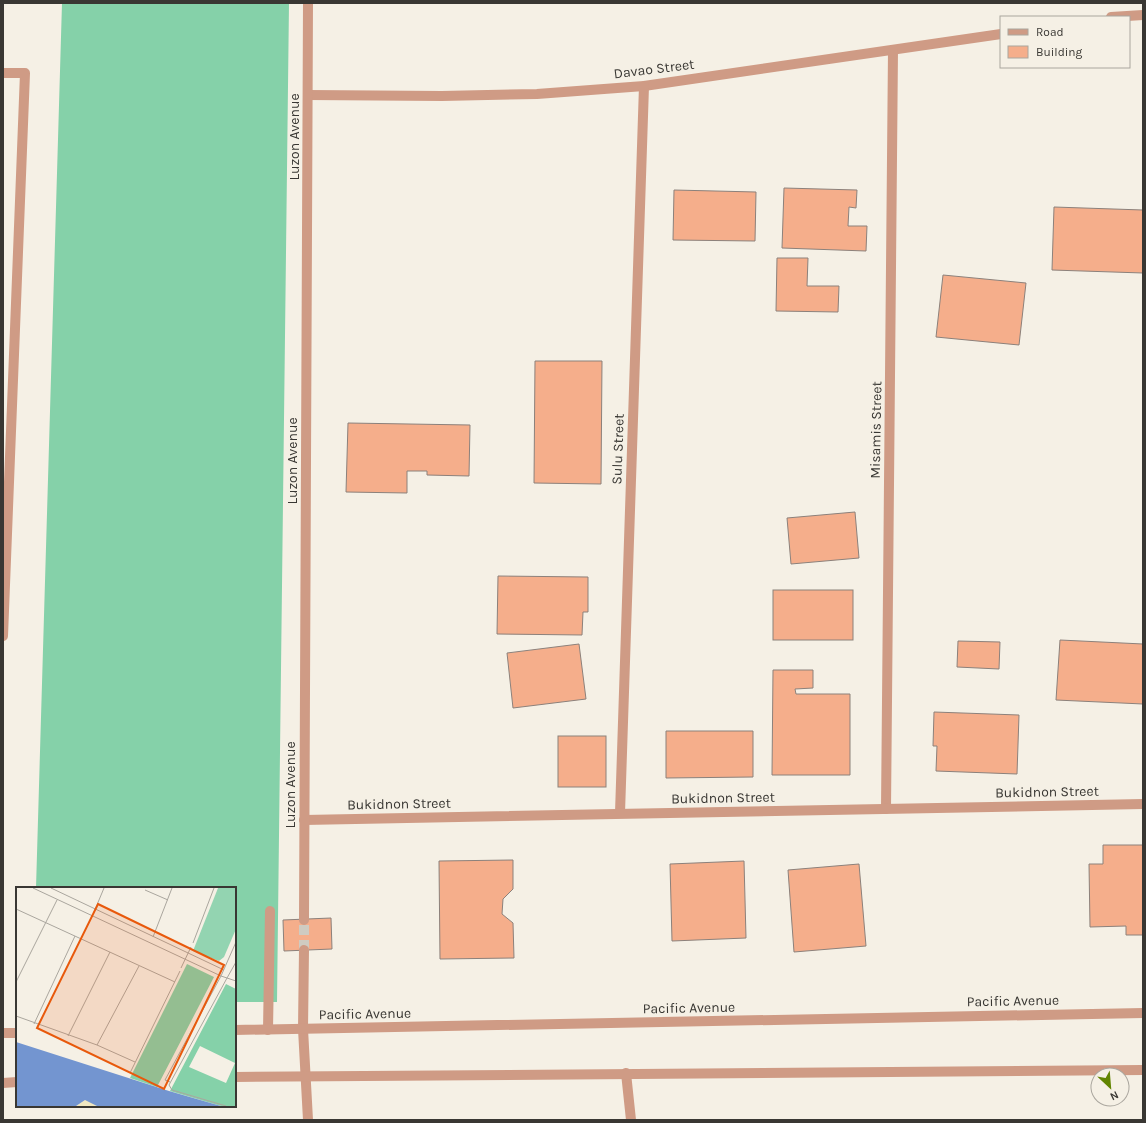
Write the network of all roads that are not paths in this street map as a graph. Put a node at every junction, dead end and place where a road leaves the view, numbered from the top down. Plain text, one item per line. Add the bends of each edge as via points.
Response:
1 (308, 3) edge
2 (1143, 15) edge
3 (1127, 16) edge
4 (1000, 34) edge
5 (893, 50) junction
6 (3, 73) edge
7 (644, 86) junction
8 (308, 95) junction
9 (3, 636) edge
10 (1143, 804) edge
11 (886, 809) junction
12 (620, 813) junction
13 (304, 820) junction
14 (270, 911) dead end
15 (304, 920) tunnel mouth
16 (304, 950) tunnel mouth
17 (1143, 1013) edge
18 (303, 1029) junction
19 (236, 1030) edge
20 (268, 1030) junction
21 (3, 1033) edge
22 (16, 1033) edge
23 (1143, 1070) edge
24 (626, 1073) junction
25 (304, 1076) junction
26 (236, 1077) edge
27 (16, 1082) edge
28 (3, 1083) edge
29 (308, 1120) edge
30 (631, 1120) edge

1 - 8 street, Luzon Avenue
2 - 3 street
4 - 5 street, Davao Street
5 - 7 street, Davao Street
5 - 11 street, Misamis Street
6 - 9 street via 25,73
7 - 8 street, Davao Street via 537,94
7 - 12 street, Sulu Street
8 - 13 street, Luzon Avenue
10 - 11 street, Bukidnon Street
11 - 12 street, Bukidnon Street
12 - 13 street, Bukidnon Street
13 - 15 street, Luzon Avenue
14 - 20 street
16 - 18 street
17 - 18 street, Pacific Avenue
18 - 20 street, Pacific Avenue
18 - 25 street
19 - 20 street, Pacific Avenue
21 - 22 street
23 - 24 street
24 - 25 street
24 - 30 street
25 - 26 street
25 - 29 street
27 - 28 street

